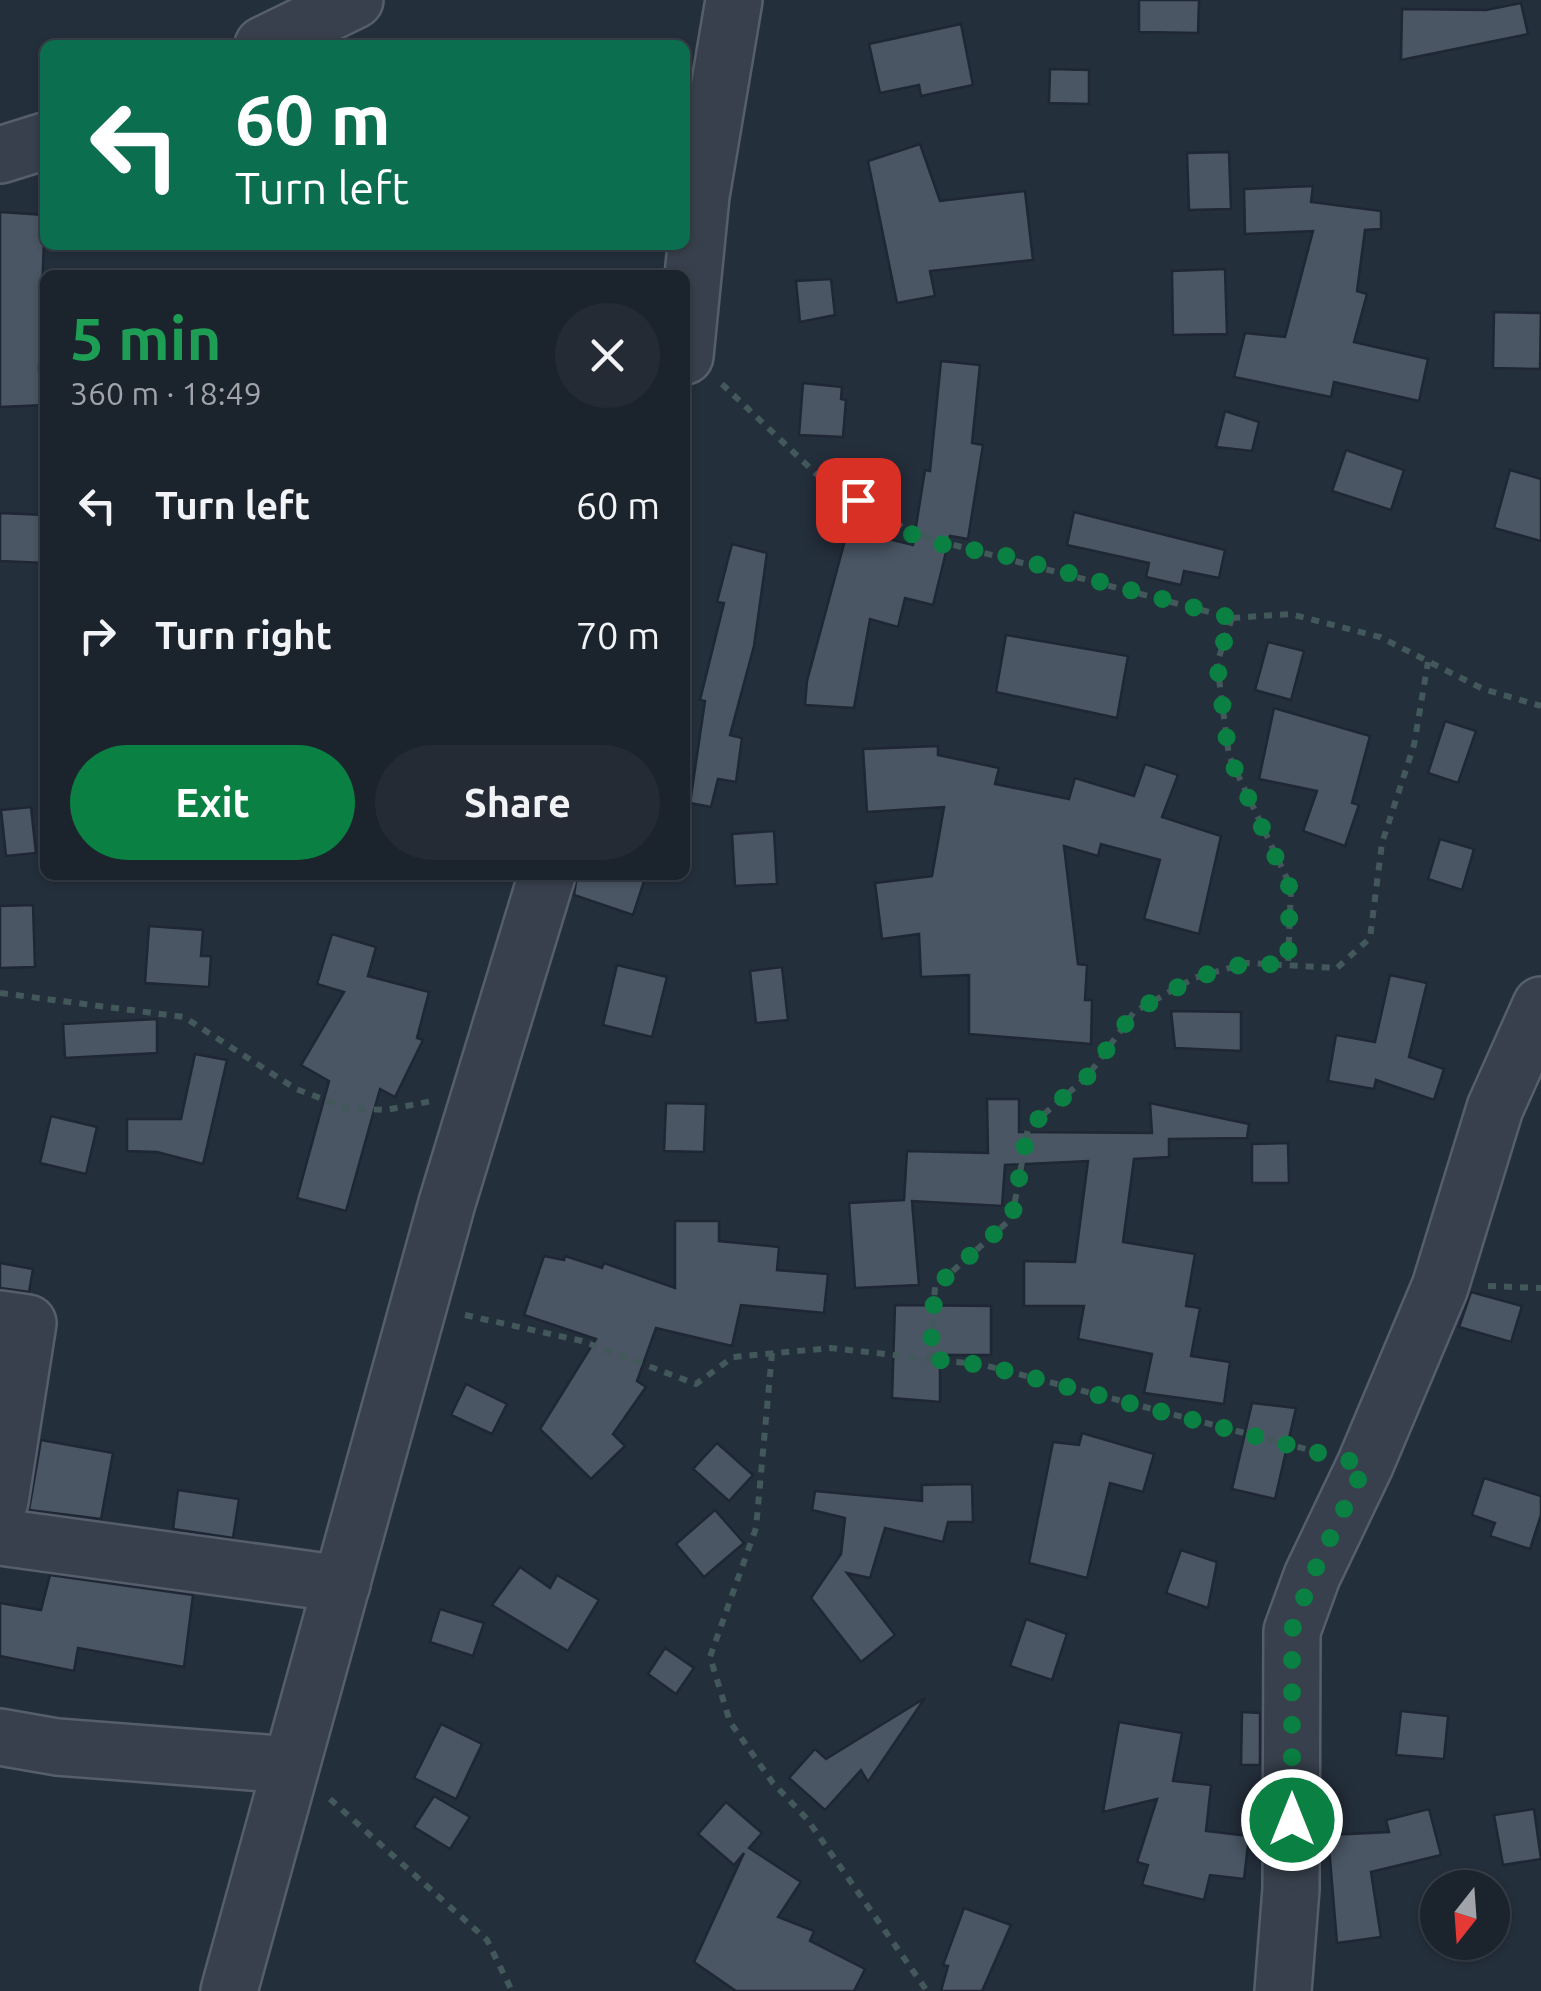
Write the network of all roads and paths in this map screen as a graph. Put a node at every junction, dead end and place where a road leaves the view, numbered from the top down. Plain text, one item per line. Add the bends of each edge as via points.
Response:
1 (355, 0) edge
2 (734, 0) edge
3 (273, 40) edge
4 (40, 143) edge
5 (0, 155) edge
6 (690, 307) edge
7 (690, 351) edge
8 (1232, 618) junction
9 (1428, 662) junction
10 (1541, 706) edge
11 (545, 880) edge
12 (1288, 965) junction
13 (0, 993) edge
14 (1541, 1005) edge
15 (480, 1092) junction
16 (423, 1290) junction
17 (0, 1319) edge
18 (772, 1353) junction
19 (930, 1359) junction
20 (1365, 1465) junction
21 (0, 1501) edge
22 (0, 1537) edge
23 (342, 1584) junction
24 (0, 1737) edge
25 (292, 1765) junction
26 (229, 1991) edge
27 (512, 1991) edge
28 (927, 1991) edge
29 (1283, 1991) edge

1 - 3 street
2 - 6 street
4 - 5 street
7 - 8 path via 830,487 886,513 908,533
8 - 9 path via 1290,614 1380,637
8 - 12 path via 1217,663 1229,756 1290,888
9 - 10 path
9 - 12 path via 1414,745 1382,843 1370,938 1337,968
11 - 15 street
12 - 19 path via 1247,963 1194,978 1134,1012 1087,1077 1028,1128 1012,1218 935,1287
13 - 15 path via 184,1017 296,1088 347,1108 386,1110
14 - 20 street via 1496,1108 1440,1287
15 - 16 street
16 - 18 path via 467,1316 582,1341 696,1384 733,1357
16 - 23 street
17 - 21 street via 28,1323
18 - 19 path via 831,1348
18 - 28 path via 756,1528 710,1657 730,1722
19 - 20 path via 984,1365
20 - 29 street via 1292,1630 1292,1888
22 - 23 street
23 - 25 street
24 - 25 street
25 - 26 street
25 - 27 path via 487,1940

